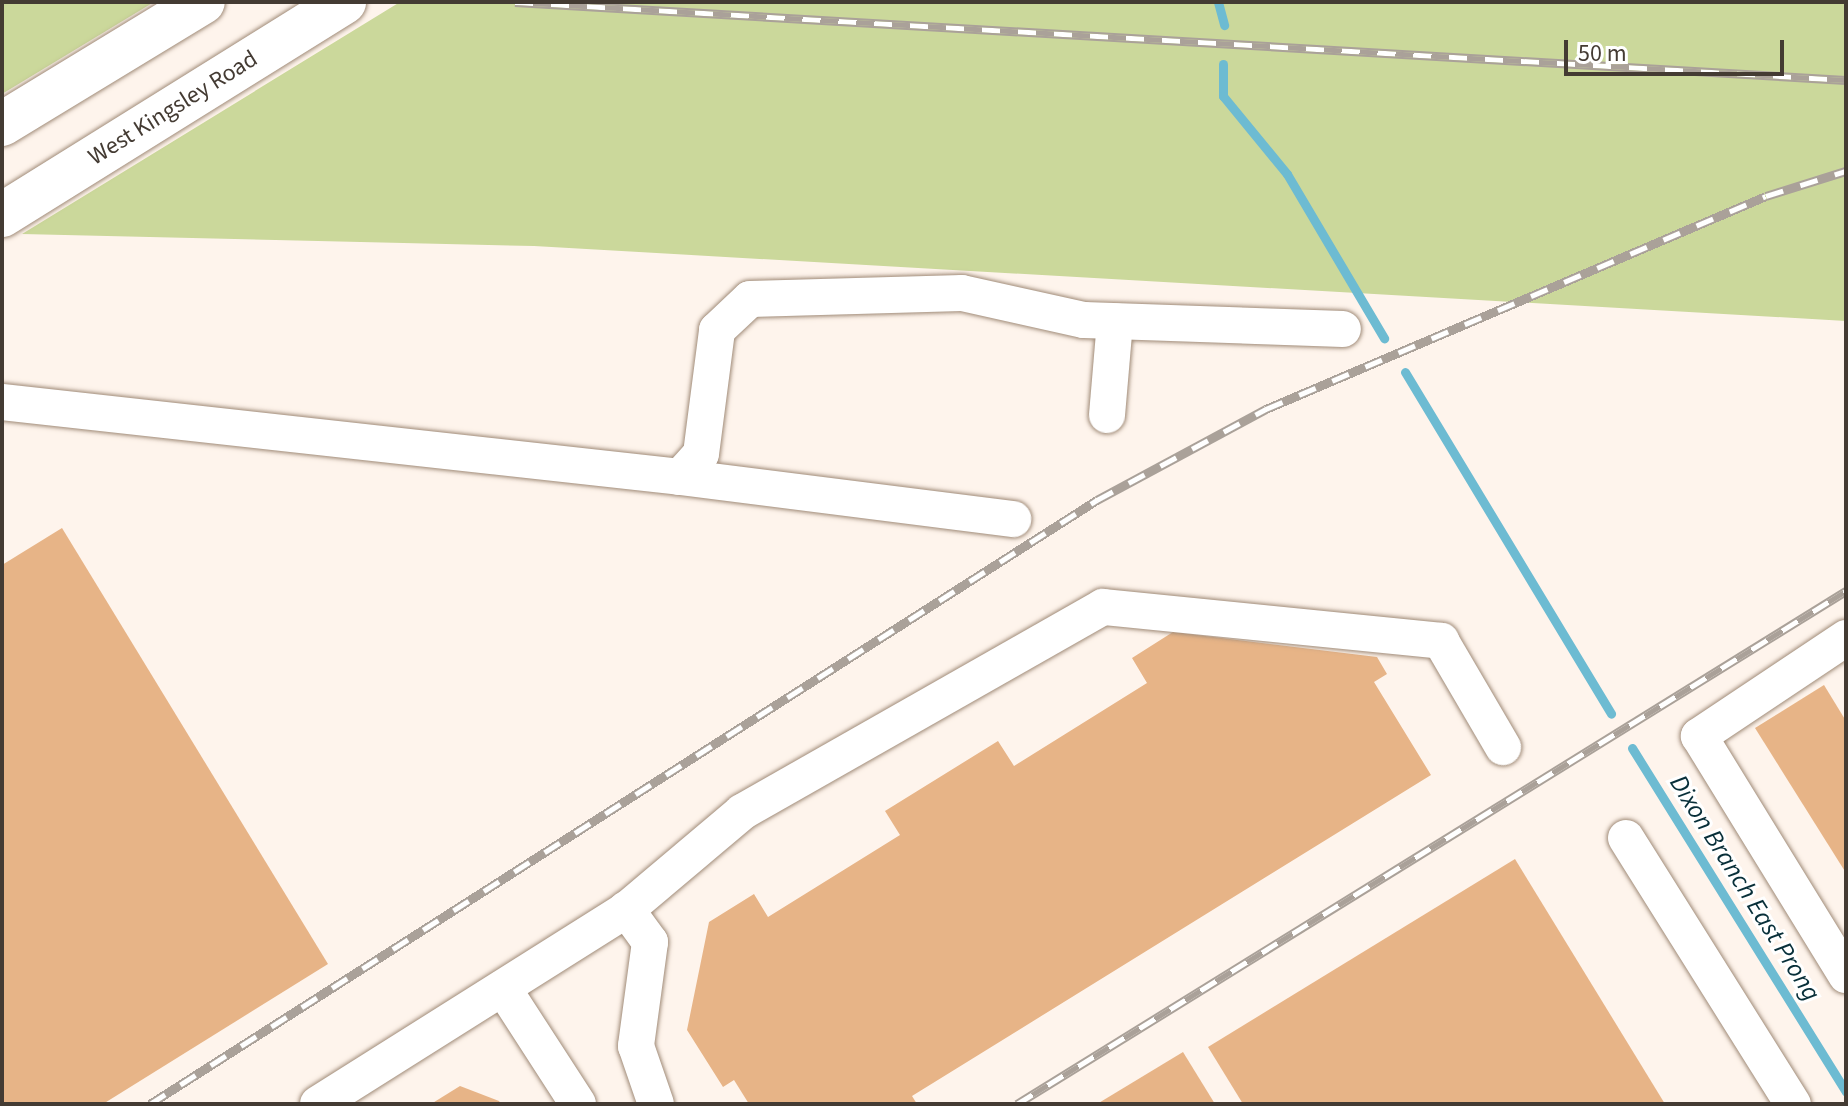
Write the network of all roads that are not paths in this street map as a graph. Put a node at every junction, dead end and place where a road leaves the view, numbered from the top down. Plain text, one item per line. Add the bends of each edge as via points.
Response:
1 (203, 2) edge
2 (344, 2) edge
3 (2, 124) edge
4 (2, 215) edge
5 (1115, 321) junction
6 (1343, 329) dead end
7 (2, 402) edge
8 (1107, 415) dead end
9 (680, 477) junction
10 (1013, 519) dead end
11 (1846, 638) edge
12 (1503, 747) dead end
13 (1626, 838) dead end
14 (626, 909) junction
15 (1846, 975) edge
16 (503, 988) junction
17 (318, 1104) edge
18 (578, 1104) edge
19 (656, 1104) edge
20 (1793, 1104) edge

1 - 3 main road
2 - 4 main road, West Kingsley Road
5 - 6 lane
5 - 8 lane
5 - 9 lane via 962,293 750,299 717,330 701,454
7 - 9 lane
9 - 10 lane
11 - 15 lane via 1699,736
12 - 14 lane via 1441,641 1103,607 742,812
13 - 20 lane
14 - 16 lane
14 - 19 lane via 650,942 636,1046
16 - 17 lane
16 - 18 lane

